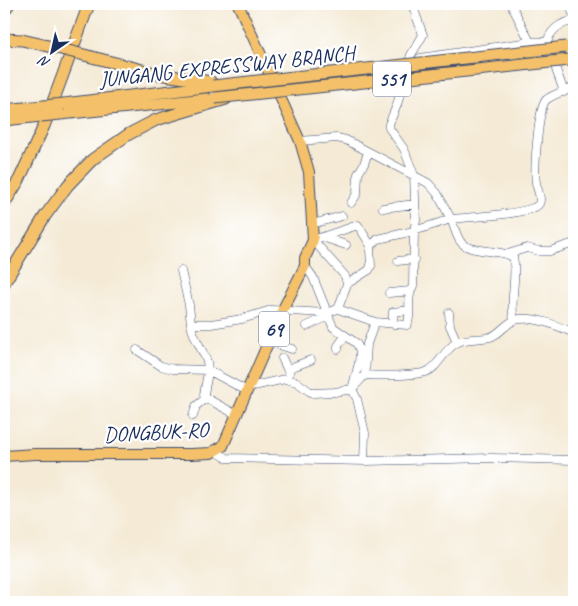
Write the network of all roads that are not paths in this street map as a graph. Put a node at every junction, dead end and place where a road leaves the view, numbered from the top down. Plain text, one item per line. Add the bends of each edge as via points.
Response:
1 (9, 4) edge
2 (89, 4) edge
3 (238, 4) edge
4 (412, 4) edge
5 (511, 4) edge
6 (573, 4) edge
7 (4, 11) edge
8 (574, 19) edge
9 (4, 39) edge
10 (530, 42) junction
11 (547, 42) junction
12 (570, 47) edge
13 (410, 59) junction
14 (572, 59) edge
15 (228, 84) junction
16 (574, 87) edge
17 (564, 92) junction
18 (237, 96) junction
19 (62, 109) junction
20 (4, 110) edge
21 (42, 111) junction
22 (4, 120) edge
23 (300, 141) junction
24 (368, 152) junction
25 (414, 175) junction
26 (351, 203) dead end
27 (4, 204) edge
28 (415, 204) junction
29 (383, 208) dead end
30 (342, 216) dead end
31 (451, 219) junction
32 (312, 224) junction
33 (414, 231) junction
34 (317, 239) junction
35 (574, 244) edge
36 (346, 245) dead end
37 (371, 246) junction
38 (508, 254) junction
39 (414, 259) junction
40 (398, 261) dead end
41 (305, 266) junction
42 (181, 270) dead end
43 (4, 283) edge
44 (347, 284) junction
45 (410, 291) junction
46 (390, 293) dead end
47 (338, 309) junction
48 (409, 310) junction
49 (282, 311) junction
50 (449, 313) dead end
51 (327, 315) junction
52 (514, 320) junction
53 (376, 322) junction
54 (191, 324) junction
55 (393, 324) junction
56 (307, 326) dead end
57 (574, 333) edge
58 (346, 336) junction
59 (269, 342) junction
60 (457, 342) junction
61 (338, 349) dead end
62 (137, 350) dead end
63 (282, 358) junction
64 (311, 360) dead end
65 (278, 369) dead end
66 (287, 369) junction
67 (208, 370) junction
68 (365, 375) junction
69 (290, 380) junction
70 (248, 389) junction
71 (352, 389) junction
72 (206, 398) junction
73 (237, 415) junction
74 (193, 416) dead end
75 (214, 450) junction
76 (4, 456) edge
77 (364, 460) junction
78 (574, 460) edge

1 - 7 highway
2 - 27 highway via 44,126 20,180
3 - 23 main road, DONGBUK-RO / 69
4 - 13 street via 423,35
5 - 10 street
6 - 8 street
8 - 11 street via 559,26
9 - 15 highway, bridge via 32,42 158,74
10 - 11 street
10 - 13 street
11 - 17 street
12 - 15 highway, JUNGANG EXPRESSWAY BRANCH / 551, bridge
13 - 25 street via 389,126 404,149
14 - 18 highway, JUNGANG EXPRESSWAY BRANCH / 551, bridge
15 - 19 highway, JUNGANG EXPRESSWAY BRANCH / 551, bridge
16 - 17 street
17 - 31 street via 544,102 542,110 535,161 538,204 513,213
18 - 19 highway, JUNGANG EXPRESSWAY BRANCH / 551, bridge
18 - 43 highway via 156,120 93,159 51,208
19 - 21 highway, JUNGANG EXPRESSWAY BRANCH / 551, bridge
20 - 21 highway, JUNGANG EXPRESSWAY BRANCH / 551
21 - 22 highway, JUNGANG EXPRESSWAY BRANCH / 551
23 - 24 street via 337,138
23 - 32 main road, DONGBUK-RO / 69 via 309,172
24 - 25 street
24 - 26 street via 360,165 357,194
25 - 28 street
25 - 31 street via 437,193
28 - 29 street
28 - 33 street
30 - 32 street
31 - 33 street
31 - 38 street via 463,245
32 - 34 main road, DONGBUK-RO / 69
33 - 37 street via 381,237
33 - 39 street
34 - 36 street
34 - 37 street via 358,225
34 - 41 main road, DONGBUK-RO / 69 via 305,258
34 - 44 street via 345,276
35 - 38 street via 550,251 526,248
37 - 44 street via 369,270
38 - 52 street via 513,257 514,264
39 - 40 street
39 - 45 street
41 - 49 main road, DONGBUK-RO / 69
41 - 51 street via 313,277
42 - 54 street
44 - 47 street
45 - 46 street
45 - 48 street
47 - 51 street
47 - 53 street
48 - 55 street via 393,312
48 - 55 street via 407,325
49 - 51 street
49 - 54 street via 264,311 242,319 211,324
49 - 59 main road, DONGBUK-RO / 69
50 - 60 street
51 - 56 street
51 - 58 street via 332,327
52 - 57 street via 538,320
52 - 60 street via 491,337
53 - 55 street
53 - 68 street via 367,344
54 - 67 street via 191,332
58 - 61 street
58 - 71 street via 360,350
59 - 63 street via 288,348
59 - 70 main road, DONGBUK-RO / 69
60 - 68 street via 428,372
62 - 67 street via 173,370
63 - 65 street
63 - 66 street
64 - 66 street
66 - 69 street
67 - 70 street
67 - 72 street via 204,388
68 - 71 street
69 - 70 street
69 - 71 street via 313,393
70 - 73 main road, DONGBUK-RO / 69
71 - 77 street via 365,433
72 - 73 street
72 - 74 street via 196,406
73 - 75 main road, DONGBUK-RO / 69 via 223,446
75 - 76 main road, DONGBUK-RO via 191,454
75 - 77 street via 227,458
77 - 78 street

